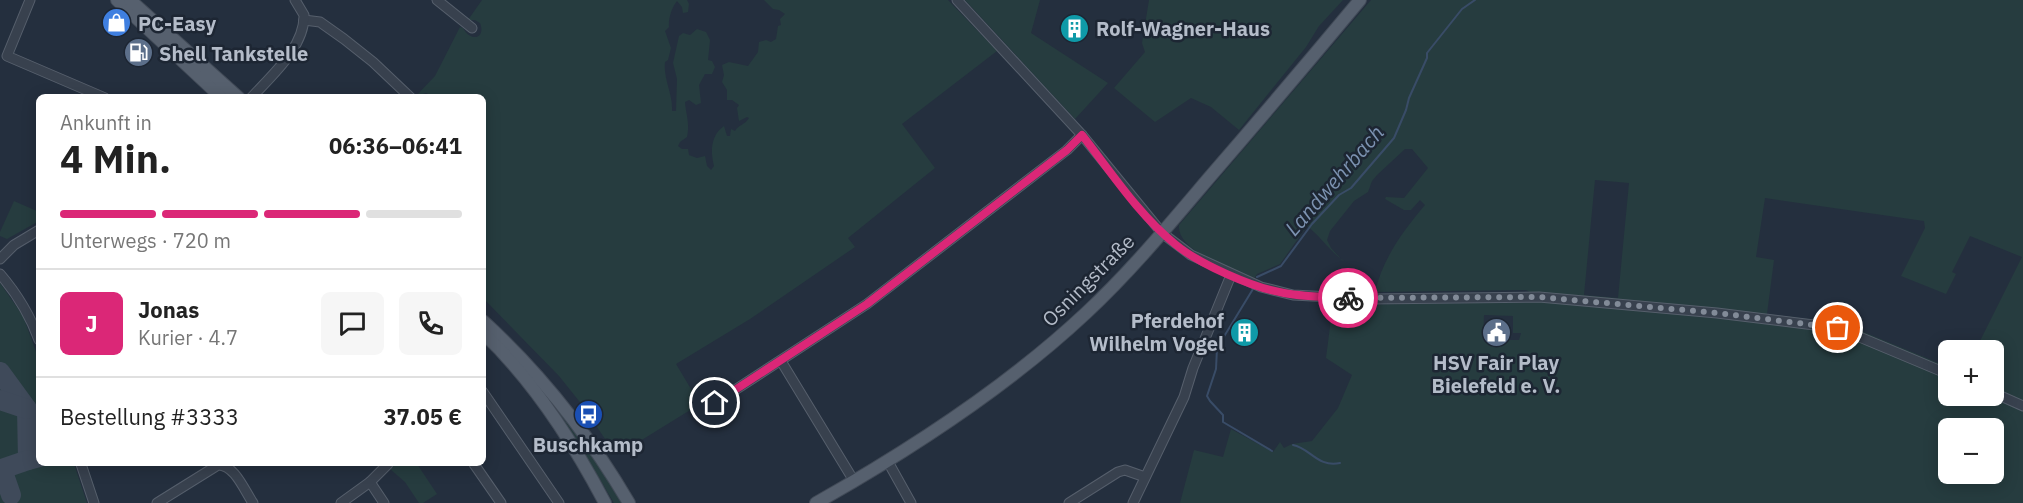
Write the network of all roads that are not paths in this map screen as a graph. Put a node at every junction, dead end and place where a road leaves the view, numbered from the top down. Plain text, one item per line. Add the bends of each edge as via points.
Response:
1 (30, 0) edge
2 (117, 0) edge
3 (130, 0) edge
4 (295, 0) edge
5 (437, 0) edge
6 (957, 0) edge
7 (1360, 0) edge
8 (304, 20) junction
9 (472, 28) dead end
10 (96, 94) edge
11 (218, 94) edge
12 (235, 94) edge
13 (254, 94) edge
14 (407, 94) edge
15 (1082, 135) junction
16 (36, 232) edge
17 (1162, 233) junction
18 (0, 259) edge
19 (0, 274) edge
20 (1231, 275) junction
21 (486, 324) edge
22 (36, 333) edge
23 (486, 336) edge
24 (781, 361) junction
25 (1938, 370) edge
26 (486, 396) edge
27 (2004, 397) edge
28 (715, 403) dead end
29 (2023, 406) edge
30 (887, 460) junction
31 (82, 466) edge
32 (216, 466) edge
33 (224, 466) edge
34 (386, 466) edge
35 (475, 466) edge
36 (1145, 477) junction
37 (854, 481) junction
38 (370, 482) junction
39 (94, 503) edge
40 (157, 503) edge
41 (253, 503) edge
42 (341, 503) edge
43 (384, 503) edge
44 (501, 503) edge
45 (559, 503) edge
46 (605, 503) edge
47 (629, 503) edge
48 (816, 503) edge
49 (911, 503) edge
50 (1069, 503) edge
51 (1133, 503) edge

1 - 10 street via 7,56
2 - 11 main road
3 - 12 main road
4 - 8 street
5 - 9 street
6 - 15 street
7 - 17 main road, Osningstraße
8 - 13 street via 292,49
8 - 14 street via 320,22 344,39
15 - 17 street
15 - 24 street via 887,289
16 - 18 street
17 - 20 street via 1191,255
17 - 30 main road, Osningstraße via 1099,301 1041,352
19 - 22 street via 16,292
20 - 25 street via 1273,291 1303,296 1539,297 1838,328
20 - 36 street via 1185,397
21 - 47 main road via 558,399
23 - 46 main road via 554,418
24 - 28 street
24 - 37 street
26 - 45 street
27 - 29 street
30 - 37 main road, Osningstraße
30 - 49 street
31 - 39 street
32 - 40 street
33 - 41 street via 231,470
34 - 38 street
35 - 44 street
36 - 50 street via 1125,470 1118,472
36 - 51 street
37 - 48 main road, Osningstraße
38 - 42 street
38 - 43 street

